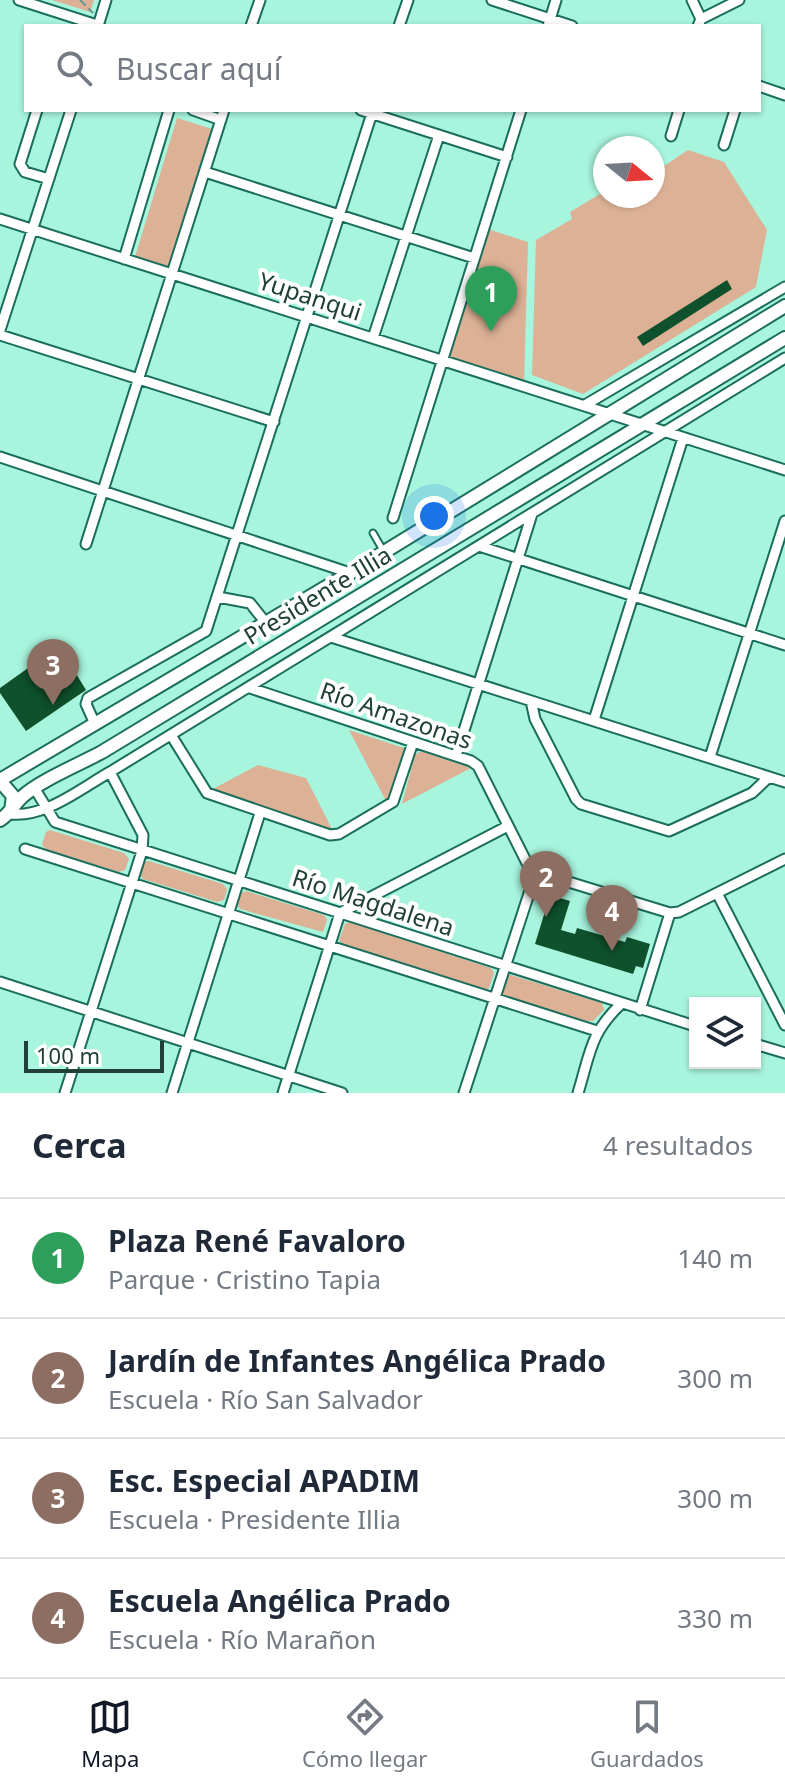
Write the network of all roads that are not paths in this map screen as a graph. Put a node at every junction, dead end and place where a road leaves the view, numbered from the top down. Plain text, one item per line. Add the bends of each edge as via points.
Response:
1 (19, 0) edge
2 (106, 0) edge
3 (260, 0) edge
4 (408, 0) edge
5 (492, 0) edge
6 (556, 0) edge
7 (692, 0) edge
8 (739, 0) edge
9 (549, 22) edge
10 (700, 22) edge
11 (99, 24) edge
12 (252, 24) edge
13 (400, 24) edge
14 (761, 87) edge
15 (785, 95) edge
16 (36, 112) edge
17 (70, 112) edge
18 (168, 112) edge
19 (372, 112) edge
20 (520, 112) edge
21 (678, 112) edge
22 (734, 112) edge
23 (223, 115) edge
24 (439, 135) junction
25 (671, 136) dead end
26 (724, 145) dead end
27 (507, 157) junction
28 (205, 172) junction
29 (49, 179) junction
30 (339, 215) junction
31 (0, 219) edge
32 (32, 229) junction
33 (406, 236) junction
34 (474, 258) junction
35 (124, 259) junction
36 (172, 274) junction
37 (785, 287) edge
38 (761, 302) junction
39 (785, 306) edge
40 (769, 316) junction
41 (307, 317) junction
42 (0, 332) edge
43 (373, 338) junction
44 (785, 338) edge
45 (785, 358) edge
46 (442, 360) junction
47 (138, 379) junction
48 (585, 405) junction
49 (609, 414) junction
50 (274, 422) junction
51 (642, 425) junction
52 (665, 432) junction
53 (683, 438) junction
54 (0, 457) edge
55 (785, 470) edge
56 (102, 491) junction
57 (532, 514) junction
58 (393, 518) dead end
59 (785, 521) edge
60 (373, 533) dead end
61 (238, 535) junction
62 (86, 544) dead end
63 (479, 546) junction
64 (384, 552) junction
65 (518, 559) junction
66 (350, 573) junction
67 (633, 596) junction
68 (218, 597) junction
69 (266, 623) junction
70 (749, 633) junction
71 (331, 637) junction
72 (785, 645) edge
73 (478, 684) junction
74 (250, 688) junction
75 (531, 701) junction
76 (594, 720) junction
77 (95, 724) junction
78 (171, 735) junction
79 (413, 742) junction
80 (456, 756) junction
81 (710, 757) junction
82 (110, 772) junction
83 (769, 777) junction
84 (0, 780) edge
85 (785, 782) edge
86 (35, 789) junction
87 (45, 808) junction
88 (260, 813) junction
89 (5, 817) edge
90 (508, 826) junction
91 (25, 849) dead end
92 (142, 851) junction
93 (785, 859) edge
94 (536, 872) junction
95 (238, 882) junction
96 (132, 883) junction
97 (717, 893) junction
98 (340, 913) junction
99 (670, 913) junction
100 (228, 914) junction
101 (329, 946) junction
102 (504, 966) junction
103 (0, 982) edge
104 (494, 999) junction
105 (621, 1004) junction
106 (640, 1010) junction
107 (91, 1011) junction
108 (689, 1024) edge
109 (785, 1025) edge
110 (597, 1031) junction
111 (188, 1043) junction
112 (761, 1046) edge
113 (785, 1053) edge
114 (289, 1076) junction
115 (65, 1093) edge
116 (172, 1093) edge
117 (283, 1093) edge
118 (342, 1093) edge
119 (464, 1093) edge
120 (578, 1093) edge

1 - 11 street
2 - 11 street
3 - 12 street
4 - 13 street
5 - 9 street
6 - 9 street
7 - 10 street
8 - 10 street
14 - 15 street
16 - 29 street via 20,164 25,172
17 - 29 street
18 - 35 street
19 - 24 street
19 - 30 street
20 - 27 street
21 - 25 street
22 - 26 street
23 - 28 street
24 - 27 street
24 - 33 street
27 - 34 street
28 - 30 street
28 - 36 street
29 - 32 street
30 - 33 street
30 - 41 street
31 - 32 street, Yupanqui
32 - 35 street, Yupanqui
32 - 42 street
33 - 34 street
33 - 43 street
34 - 46 street
35 - 36 street, Yupanqui
36 - 41 street, Yupanqui
36 - 47 street
37 - 38 street
38 - 40 street
38 - 48 street
39 - 40 main road, Presidente Illia
40 - 49 main road, Presidente Illia
41 - 43 street, Yupanqui
41 - 50 street
42 - 47 street
43 - 46 street, Yupanqui
44 - 51 main road, Presidente Illia
45 - 52 street
46 - 48 street, Yupanqui
46 - 58 street
47 - 50 street
47 - 56 street
48 - 49 street, Yupanqui
49 - 51 street, Yupanqui
49 - 64 main road, Presidente Illia
50 - 61 street
51 - 52 street, Yupanqui
51 - 86 main road, Presidente Illia
52 - 53 street, Yupanqui
52 - 57 street
53 - 55 street, Yupanqui
53 - 67 street
54 - 56 street
56 - 61 street
56 - 62 street
57 - 63 street
57 - 65 street
59 - 70 street
60 - 64 lane
61 - 66 street
61 - 68 street
63 - 65 street
63 - 71 street
64 - 66 main road, Presidente Illia
65 - 67 street
65 - 73 street
66 - 69 main road, Presidente Illia
67 - 70 street
67 - 76 street
68 - 69 street via 250,603
68 - 77 street via 206,631 88,698
69 - 77 main road, Presidente Illia
70 - 72 street
70 - 81 street
71 - 73 street
71 - 74 street
73 - 75 street
73 - 80 street
74 - 78 street
74 - 79 street, Río Amazonas
75 - 76 street
75 - 83 street via 535,719 581,804 669,831 752,793
76 - 81 street
77 - 84 main road, Presidente Illia
78 - 82 street
78 - 88 street via 207,793
79 - 80 street, Río Amazonas
79 - 88 street via 393,802 339,834
80 - 90 street, Río Amazonas via 478,766
81 - 83 street
82 - 87 street
82 - 92 street via 143,835
83 - 85 street
84 - 89 main road via 13,796
86 - 87 street
86 - 89 main road, Presidente Illia
87 - 89 street
87 - 92 street, Río Magdalena via 55,822
88 - 95 street
90 - 94 street, Río Amazonas
90 - 98 street
91 - 96 street
92 - 95 street, Río Magdalena
92 - 96 street
93 - 97 street
94 - 99 street
94 - 102 street
95 - 98 street, Río Magdalena
95 - 100 street
96 - 100 street
96 - 107 street
97 - 99 street
97 - 109 street
98 - 101 street
98 - 102 street, Río Magdalena
99 - 106 street
100 - 101 street
100 - 111 street
101 - 104 street
101 - 114 street
102 - 104 street
102 - 105 street, Río Magdalena
103 - 107 street
104 - 110 street
104 - 119 street
105 - 106 street, Río Magdalena
105 - 110 street
106 - 108 street, Río Magdalena
107 - 111 street
107 - 115 street
110 - 120 street
111 - 114 street
111 - 116 street
112 - 113 street
114 - 117 street
114 - 118 street

